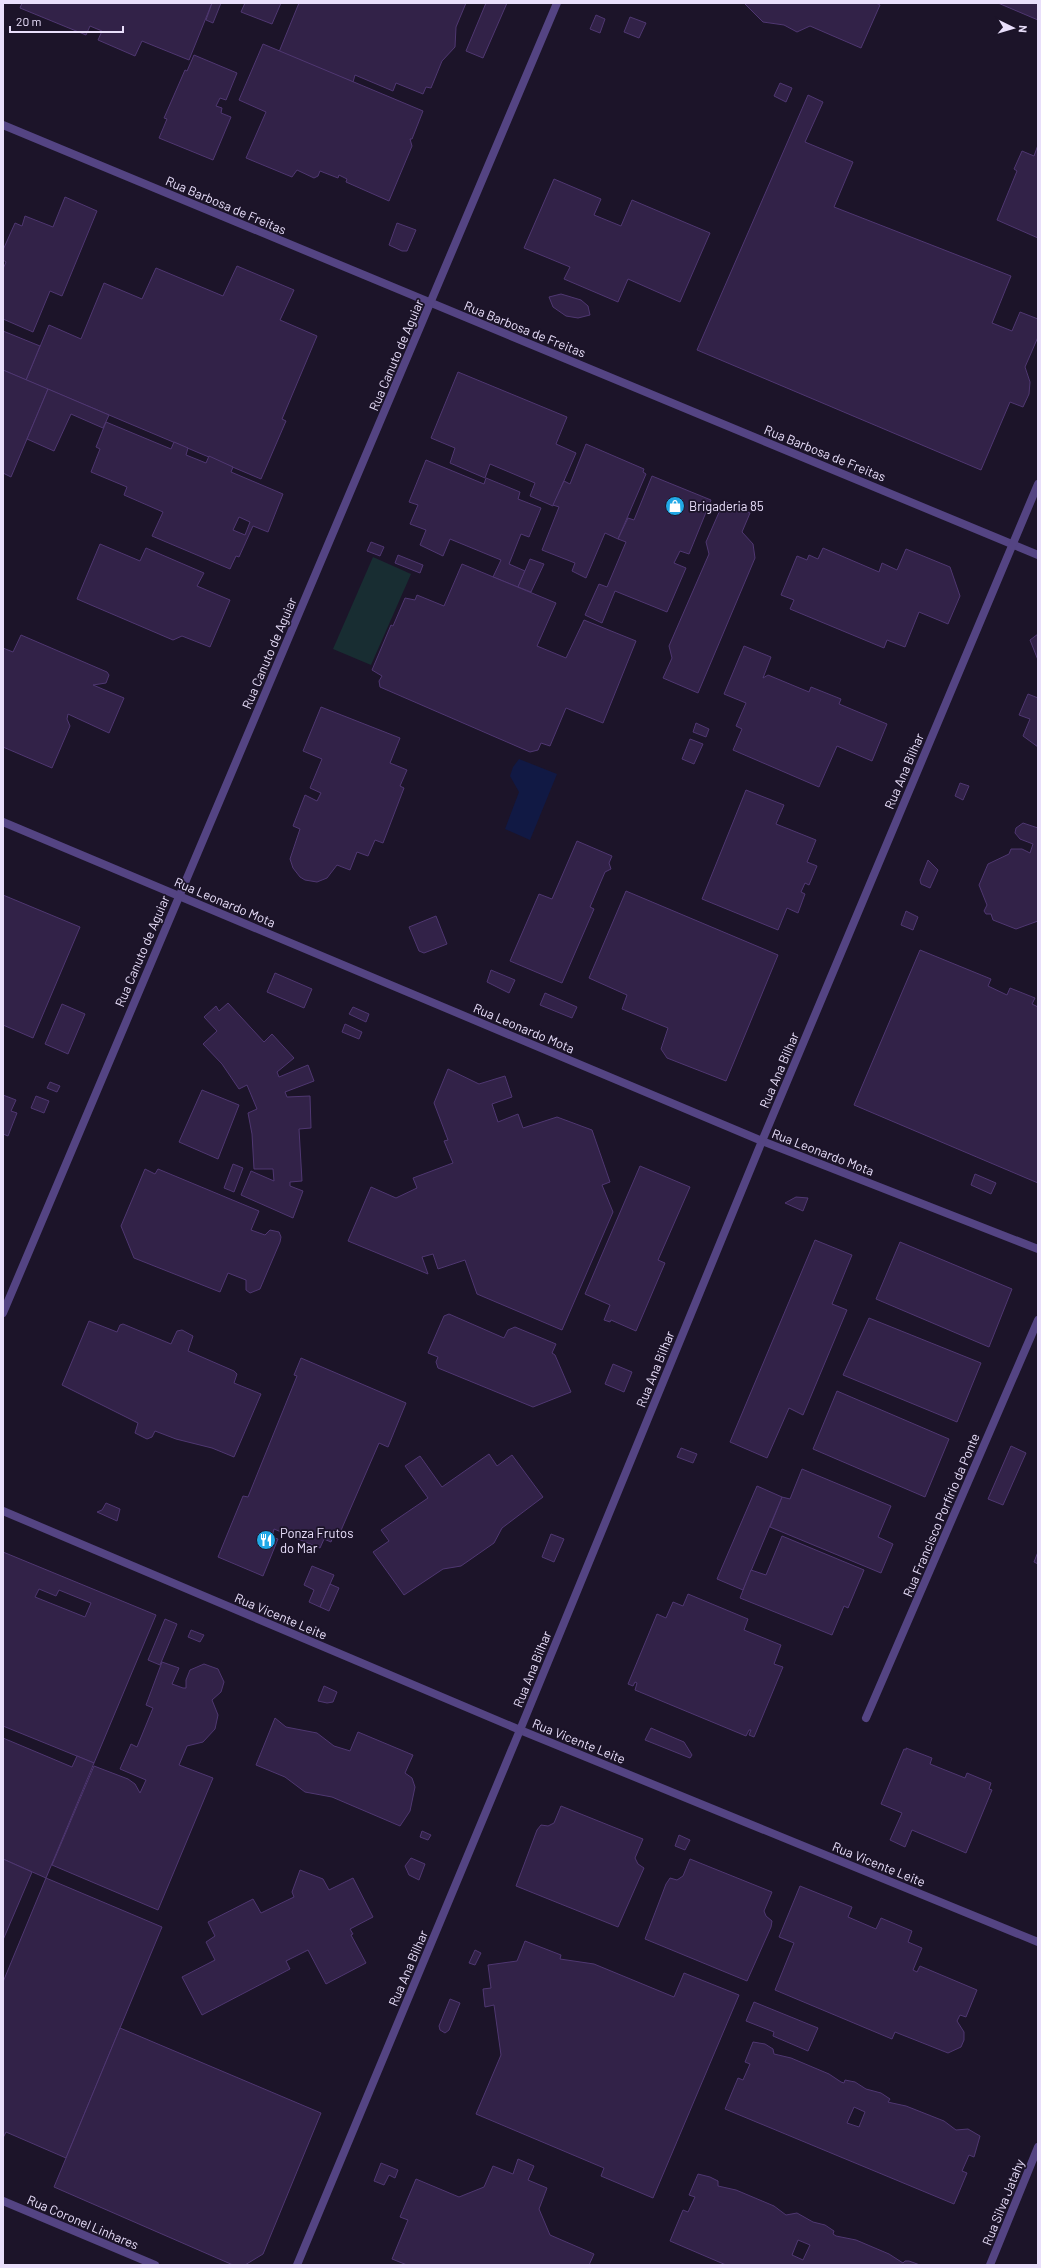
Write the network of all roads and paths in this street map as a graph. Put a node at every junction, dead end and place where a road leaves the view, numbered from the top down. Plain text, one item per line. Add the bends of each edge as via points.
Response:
1 (557, 3) edge
2 (3, 125) edge
3 (431, 303) junction
4 (1038, 484) edge
5 (1012, 544) junction
6 (1038, 555) edge
7 (3, 822) edge
8 (179, 895) junction
9 (762, 1141) junction
10 (1038, 1249) edge
11 (3, 1313) edge
12 (1038, 1320) edge
13 (3, 1511) edge
14 (866, 1718) dead end
15 (520, 1730) junction
16 (1038, 1942) edge
17 (1038, 2147) edge
18 (3, 2201) edge
19 (155, 2265) edge
20 (297, 2265) edge
21 (990, 2265) edge

1 - 3 street, Rua Canuto de Aguiar
2 - 3 street, Rua Barbosa de Freitas
3 - 5 street, Rua Barbosa de Freitas
3 - 8 street, Rua Canuto de Aguiar
4 - 5 street, Rua Ana Bilhar
5 - 6 street, Rua Barbosa de Freitas
5 - 9 street, Rua Ana Bilhar
7 - 8 street, Rua Leonardo Mota
8 - 9 street, Rua Leonardo Mota
8 - 11 street, Rua Canuto de Aguiar
9 - 10 street, Rua Leonardo Mota
9 - 15 street, Rua Ana Bilhar
12 - 14 street, Rua Francisco Porfírio da Ponte
13 - 15 street, Rua Vicente Leite
15 - 16 street, Rua Vicente Leite
15 - 20 street, Rua Ana Bilhar
17 - 21 street, Rua Silva Jatahy
18 - 19 street, Rua Coronel Linhares

